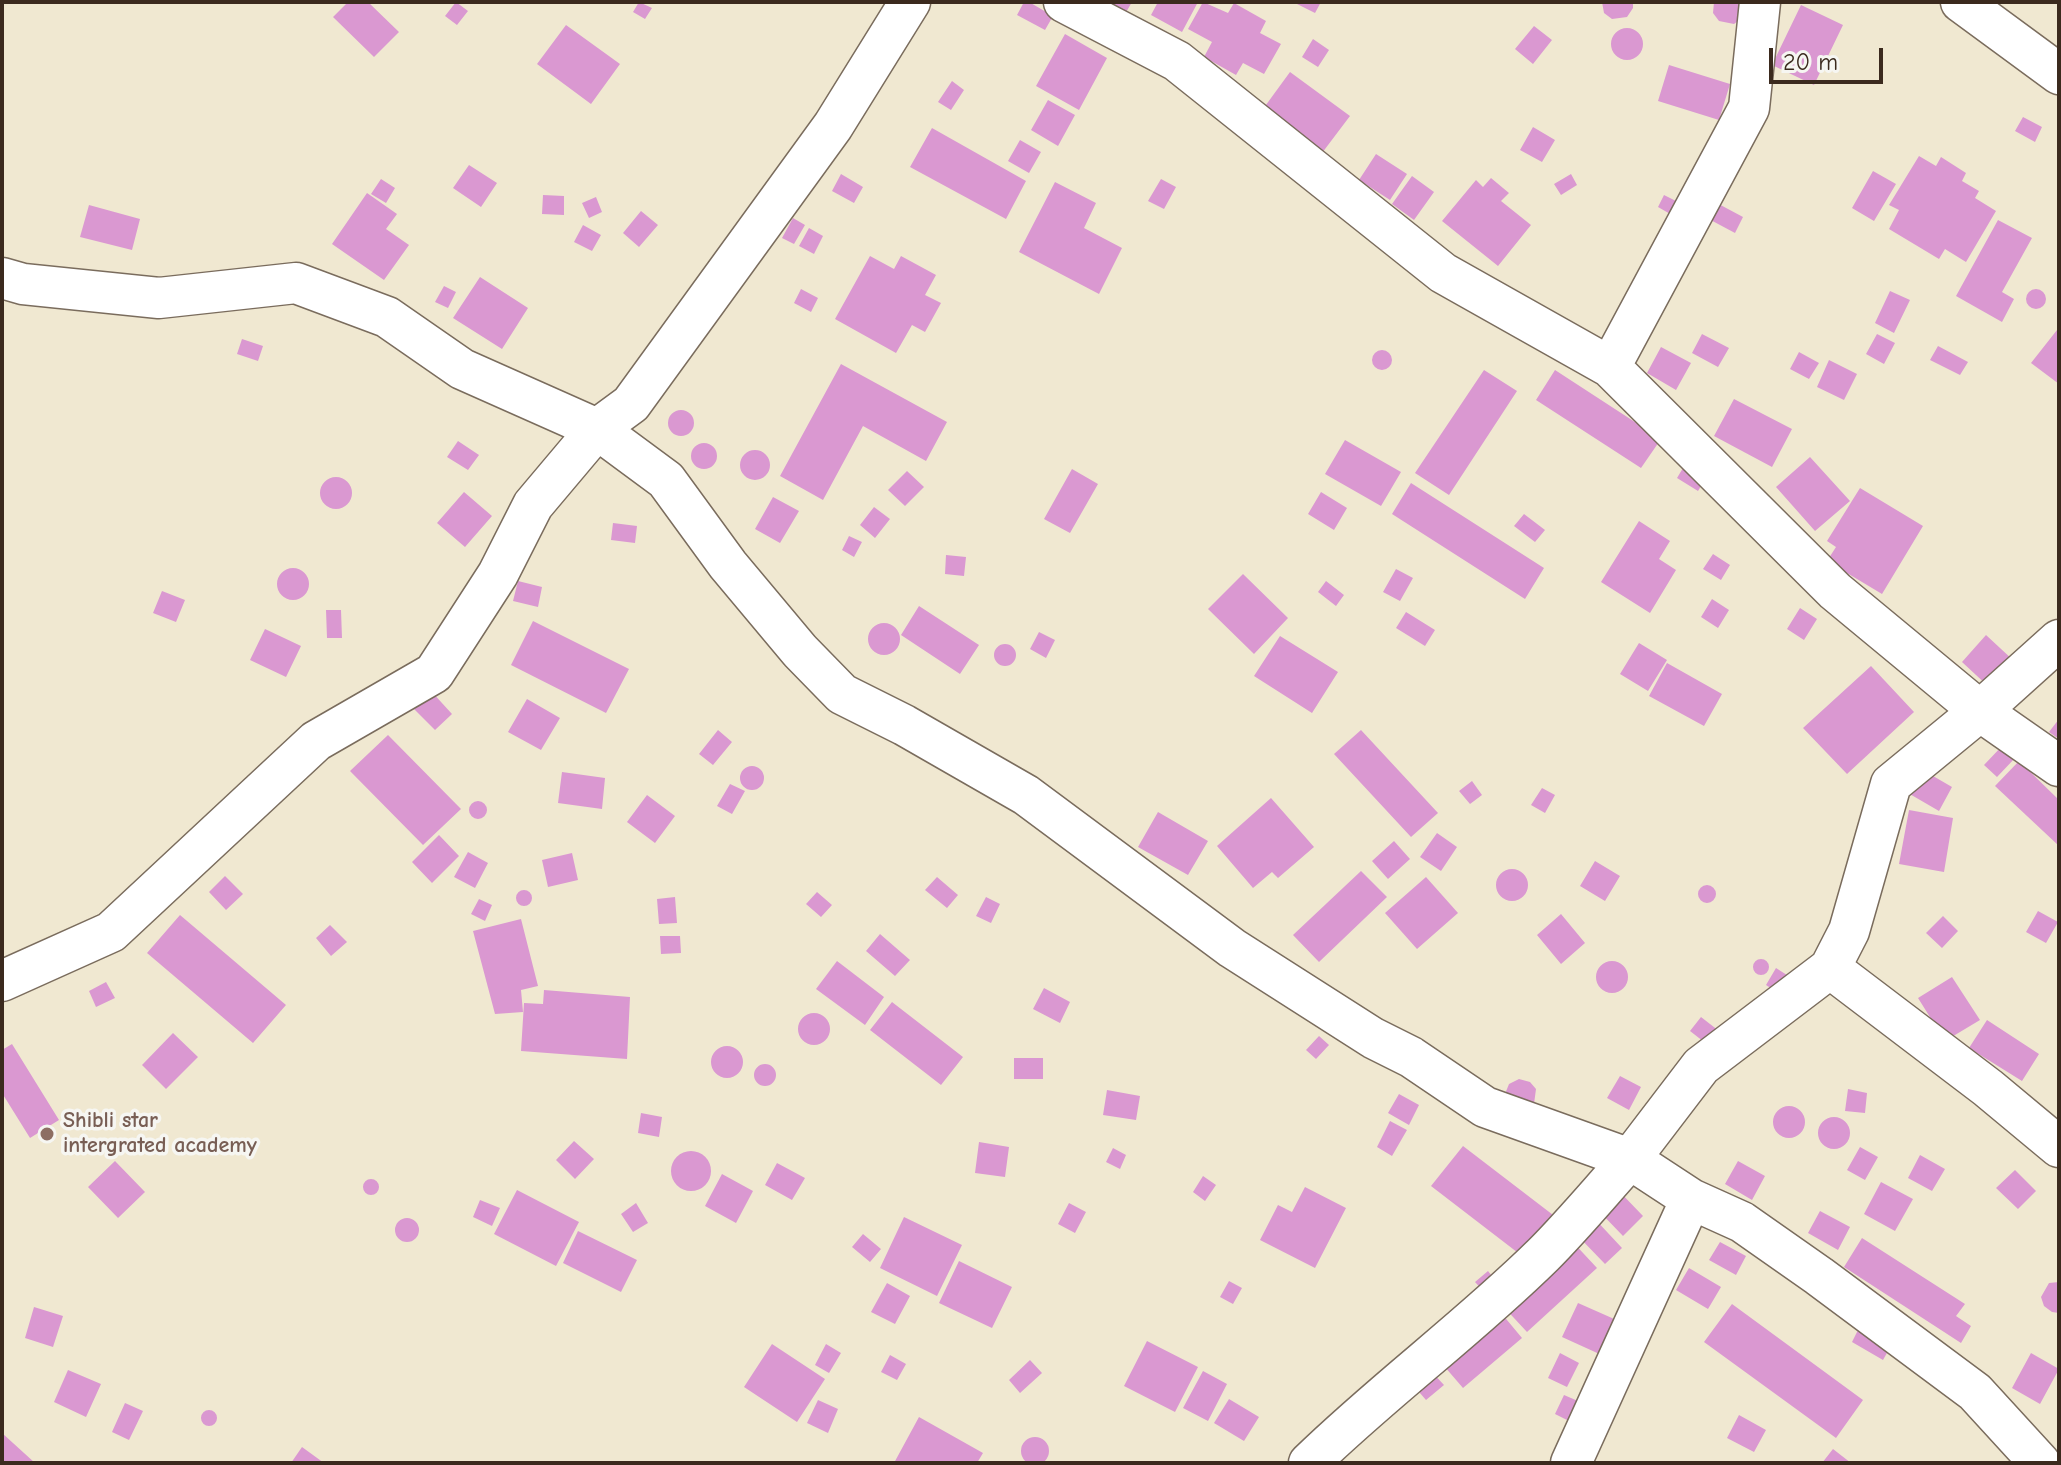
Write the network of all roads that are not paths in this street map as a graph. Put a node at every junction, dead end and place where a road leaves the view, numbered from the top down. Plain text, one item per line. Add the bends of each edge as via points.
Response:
1 (910, 2) edge
2 (1064, 2) edge
3 (1760, 2) edge
4 (1961, 2) edge
5 (2059, 74) edge
6 (2, 278) edge
7 (1610, 367) junction
8 (597, 429) junction
9 (2059, 640) edge
10 (1980, 711) junction
11 (2059, 766) edge
12 (1830, 968) junction
13 (2, 981) edge
14 (2059, 1147) edge
15 (1630, 1159) junction
16 (1691, 1199) junction
17 (1309, 1463) edge
18 (1571, 1463) edge
19 (2040, 1463) edge

1 - 8 street via 833,126 649,380 631,404
2 - 7 street via 1177,61 1443,273
3 - 7 street via 1749,108
4 - 5 street
6 - 8 street via 159,298 296,283 387,317 462,369
7 - 10 street via 1835,591
8 - 13 street via 533,505 498,574 434,673 316,741 111,932
8 - 15 street via 666,480 738,577 842,694 1026,795 1232,948 1485,1107
9 - 10 street
10 - 11 street
10 - 12 street via 1891,784 1849,931
12 - 14 street
12 - 15 street via 1701,1066
15 - 16 street
15 - 17 street via 1544,1254
16 - 18 street
16 - 19 street via 1742,1222 1975,1392

